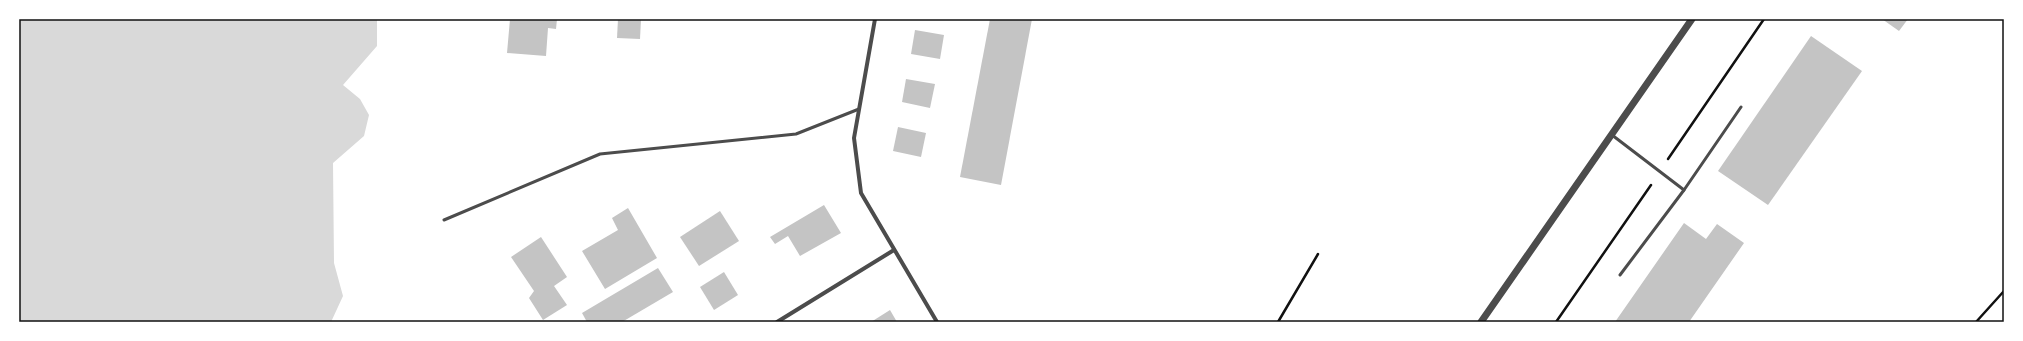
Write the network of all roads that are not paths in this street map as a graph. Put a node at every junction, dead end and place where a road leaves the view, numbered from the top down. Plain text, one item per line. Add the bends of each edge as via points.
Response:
1 (875, 19) edge
2 (1692, 19) edge
3 (1741, 107) dead end
4 (859, 109) junction
5 (1612, 135) junction
6 (1684, 190) junction
7 (444, 220) dead end
8 (894, 250) junction
9 (1620, 275) dead end
10 (777, 322) edge
11 (937, 322) edge
12 (1481, 322) edge

1 - 4 street
2 - 5 street
3 - 6 lane
4 - 7 lane via 796,134 600,154
4 - 8 street via 854,138 861,193
5 - 6 lane
5 - 12 street
6 - 9 lane
8 - 10 street
8 - 11 street

